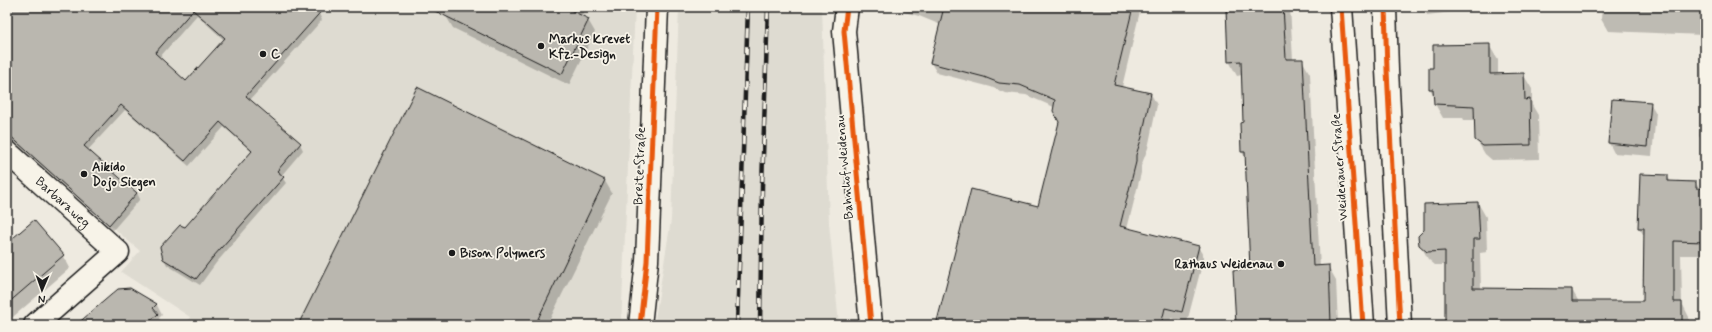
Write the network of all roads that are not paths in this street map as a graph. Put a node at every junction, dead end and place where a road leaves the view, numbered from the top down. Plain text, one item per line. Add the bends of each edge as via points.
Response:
1 (657, 7) edge
2 (847, 7) edge
3 (1341, 7) edge
4 (1385, 7) edge
5 (7, 152) edge
6 (36, 325) edge
7 (640, 325) edge
8 (871, 325) edge
9 (1363, 325) edge
10 (1400, 325) edge

1 - 7 street, Breite Straße via 647,261
2 - 8 street, Bahnhof Weidenau via 844,31
3 - 9 street, Weidenauer Straße
4 - 10 street
5 - 6 street, Barbaraweg via 118,252

